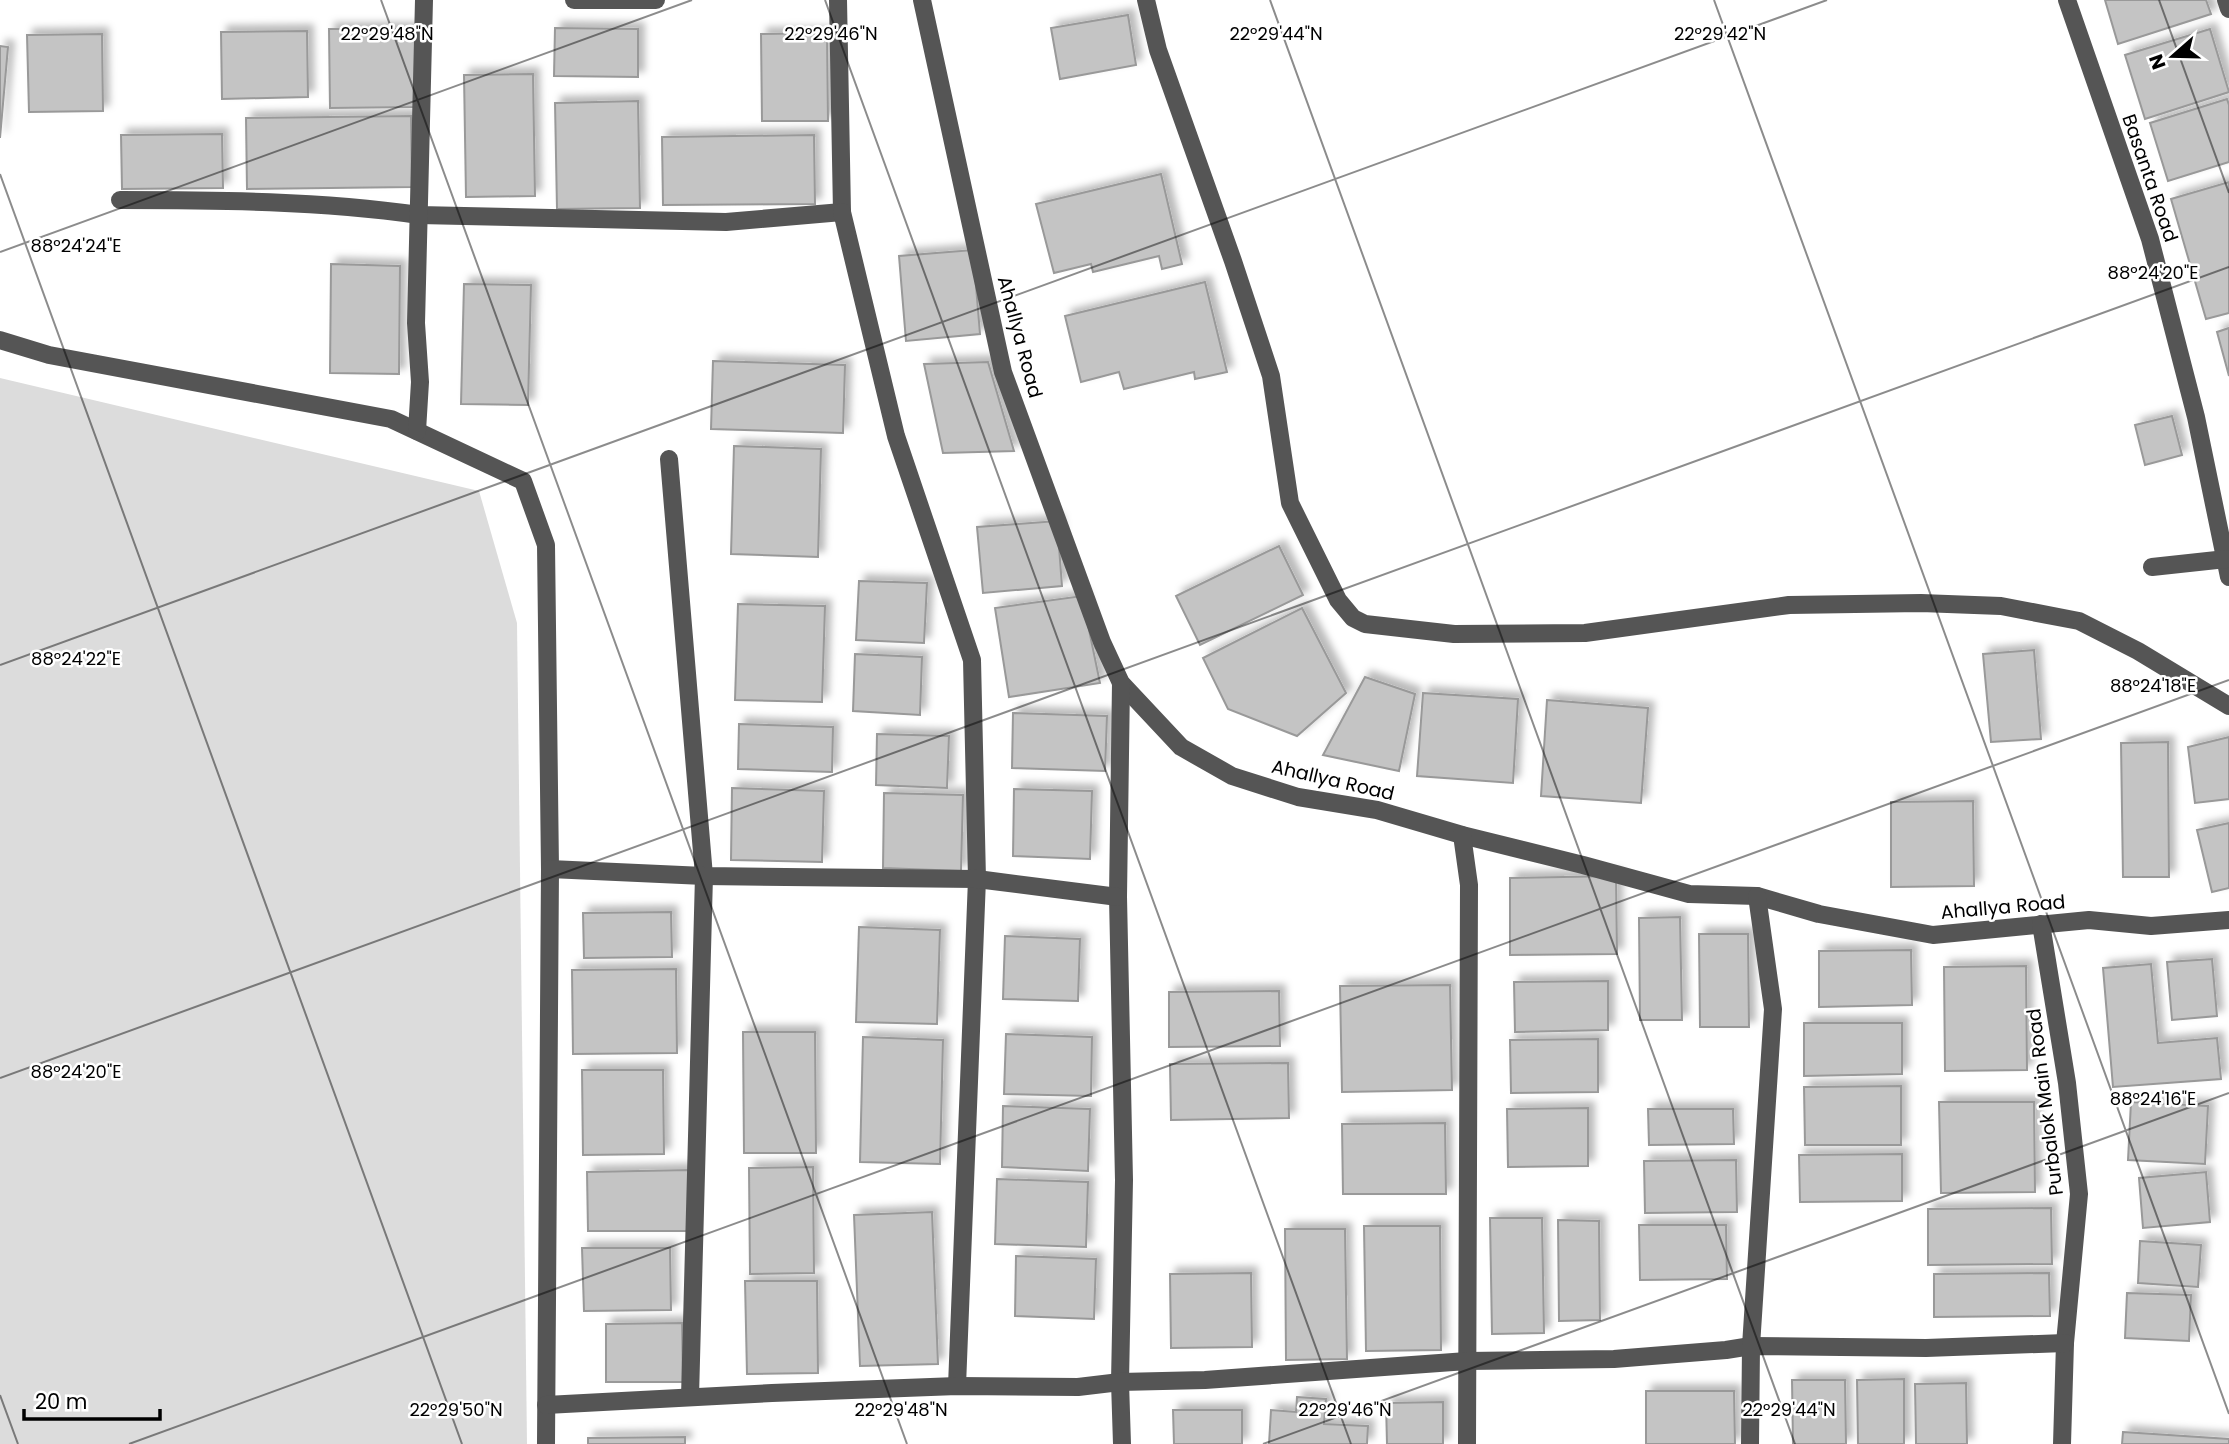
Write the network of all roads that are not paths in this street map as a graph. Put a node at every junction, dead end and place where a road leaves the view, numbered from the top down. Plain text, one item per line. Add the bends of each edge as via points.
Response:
1 (424, 0) edge
2 (575, 0) edge
3 (599, 0) edge
4 (656, 0) edge
5 (838, 0) edge
6 (922, 0) edge
7 (1146, 0) edge
8 (2067, 0) edge
9 (2226, 0) edge
10 (2229, 9) edge
11 (120, 200) dead end
12 (842, 212) junction
13 (419, 215) junction
14 (0, 340) edge
15 (417, 431) junction
16 (668, 459) dead end
17 (2226, 559) junction
18 (2152, 566) dead end
19 (2229, 577) edge
20 (1121, 683) junction
21 (2229, 706) edge
22 (1462, 835) junction
23 (550, 869) junction
24 (704, 876) junction
25 (977, 879) junction
26 (1757, 896) junction
27 (1118, 897) junction
28 (2229, 920) edge
29 (2041, 923) junction
30 (2065, 1343) junction
31 (1751, 1346) junction
32 (1467, 1361) junction
33 (1121, 1382) junction
34 (957, 1386) junction
35 (690, 1397) junction
36 (546, 1405) junction
37 (546, 1444) edge
38 (1122, 1444) edge
39 (1467, 1444) edge
40 (1750, 1444) edge
41 (2062, 1444) edge

1 - 13 street
2 - 3 street
3 - 4 street
5 - 12 street
6 - 20 street, Ahallya Road via 1003,372
7 - 21 street via 1158,50 1271,376 1290,503 1338,600 1353,618 1365,624 1454,634 1585,633 1789,605 2001,606 2079,621
8 - 17 street, Basanta Road via 2150,239 2196,417
9 - 10 street
11 - 13 street via 242,200
12 - 13 street via 726,222
12 - 25 street via 896,436 972,660
13 - 15 street
14 - 15 street via 49,355 391,419
15 - 23 street via 523,481 546,545
16 - 24 street
17 - 18 street
17 - 19 street, Basanta Road
20 - 22 street, Ahallya Road via 1181,747 1232,776 1298,797 1377,810
20 - 27 street
22 - 26 street, Ahallya Road via 1689,894
22 - 32 street via 1469,886
23 - 24 street
23 - 36 street
24 - 25 street
24 - 35 street
25 - 27 street
25 - 34 street
26 - 29 street, Ahallya Road via 1819,914 1933,935
26 - 31 street via 1773,1009
27 - 33 street via 1124,1180
28 - 29 street, Ahallya Road via 2151,926 2089,920
29 - 30 street, Purbalok Main Road via 2067,1083 2079,1194
30 - 31 street via 1926,1348
30 - 41 street, Purbalok Main Road
31 - 32 street via 1615,1359
31 - 40 street
32 - 33 street
32 - 39 street
33 - 34 street via 1078,1387
33 - 38 street
34 - 35 street
35 - 36 street
36 - 37 street

